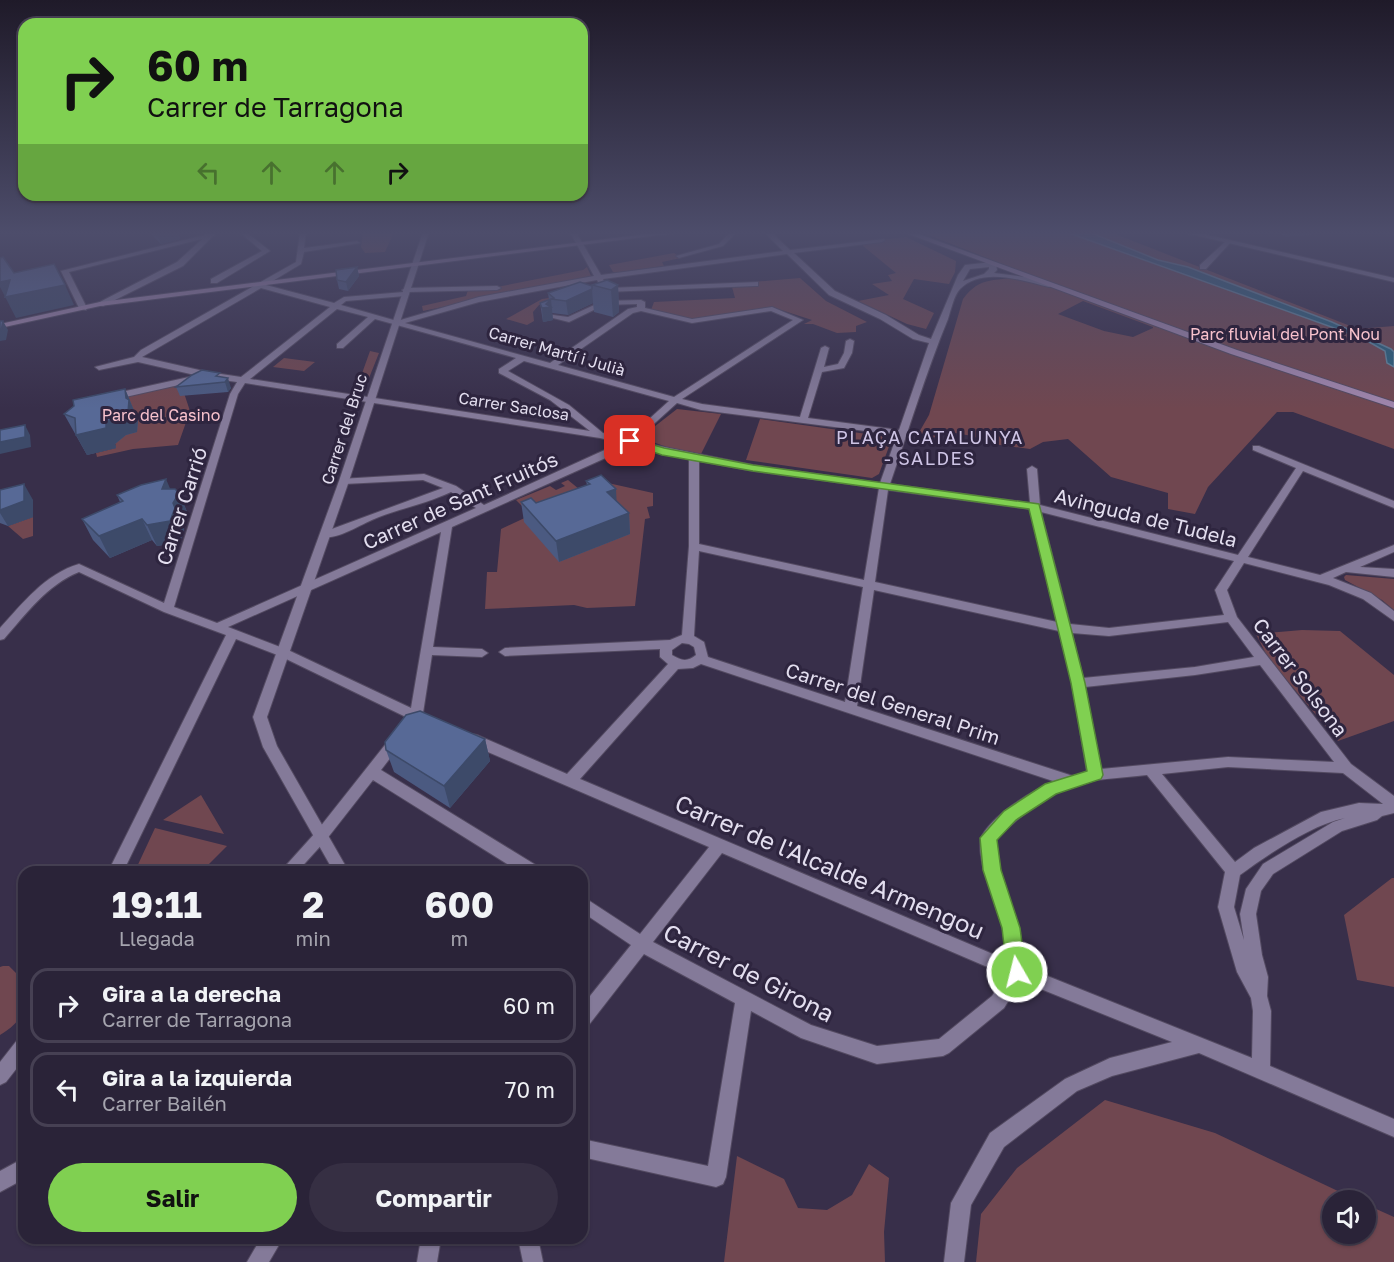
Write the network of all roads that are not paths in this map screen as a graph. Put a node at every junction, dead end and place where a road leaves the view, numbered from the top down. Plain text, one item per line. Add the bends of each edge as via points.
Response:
1 (74, 291) edge
2 (126, 291) edge
3 (210, 291) edge
4 (249, 291) edge
5 (281, 291) edge
6 (431, 291) edge
7 (523, 291) edge
8 (830, 291) edge
9 (955, 291) edge
10 (1065, 291) edge
11 (406, 292) junction
12 (100, 304) junction
13 (336, 306) junction
14 (83, 308) junction
15 (641, 309) junction
16 (374, 316) junction
17 (553, 316) edge
18 (397, 322) junction
19 (0, 326) edge
20 (850, 341) dead end
21 (934, 342) junction
22 (340, 346) dead end
23 (825, 348) dead end
24 (524, 357) junction
25 (138, 359) junction
26 (552, 364) junction
27 (99, 367) dead end
28 (820, 370) junction
29 (208, 375) junction
30 (243, 380) junction
31 (371, 399) junction
32 (99, 400) edge
33 (675, 400) junction
34 (1394, 405) edge
35 (803, 421) junction
36 (902, 434) junction
37 (600, 435) junction
38 (630, 441) junction
39 (1256, 448) dead end
40 (694, 458) junction
41 (1301, 467) junction
42 (1032, 469) dead end
43 (344, 481) junction
44 (884, 486) junction
45 (452, 488) junction
46 (1394, 505) edge
47 (1035, 507) junction
48 (484, 509) junction
49 (447, 526) junction
50 (326, 535) junction
51 (694, 546) junction
52 (1394, 548) edge
53 (1242, 560) junction
54 (1346, 569) junction
55 (1394, 573) edge
56 (1327, 581) junction
57 (868, 584) junction
58 (304, 590) junction
59 (168, 609) junction
60 (1394, 617) edge
61 (1231, 618) junction
62 (216, 628) junction
63 (1064, 628) junction
64 (232, 635) junction
65 (0, 636) edge
66 (687, 639) junction
67 (669, 644) junction
68 (426, 651) junction
69 (482, 652) dead end
70 (504, 652) dead end
71 (284, 653) junction
72 (700, 659) junction
73 (1262, 660) junction
74 (675, 664) junction
75 (1078, 683) junction
76 (850, 710) junction
77 (416, 716) junction
78 (438, 725) edge
79 (460, 734) edge
80 (1346, 768) junction
81 (1151, 770) junction
82 (372, 772) junction
83 (1095, 775) junction
84 (571, 779) junction
85 (1073, 782) junction
86 (1388, 805) edge
87 (321, 836) junction
88 (719, 846) junction
89 (118, 866) edge
90 (293, 866) edge
91 (338, 866) edge
92 (524, 866) edge
93 (1233, 871) junction
94 (588, 907) edge
95 (642, 944) junction
96 (1017, 972) junction
97 (1259, 996) junction
98 (744, 999) junction
99 (588, 1012) edge
100 (1199, 1044) junction
101 (18, 1054) edge
102 (9, 1067) edge
103 (1261, 1071) junction
104 (1394, 1128) edge
105 (588, 1150) edge
106 (18, 1172) edge
107 (0, 1182) edge
108 (269, 1244) edge
109 (430, 1244) edge
110 (529, 1244) edge
111 (257, 1262) edge
112 (427, 1262) edge
113 (533, 1262) edge
114 (954, 1262) edge

1 - 14 street
2 - 12 street
3 - 12 main road
4 - 25 street
5 - 13 street, Carrer Martí i Julià
6 - 11 street
7 - 18 street
8 - 21 street via 916,337
9 - 21 street
10 - 34 main road
11 - 13 street via 344,299
11 - 18 street, Carrer del Bruc
12 - 14 main road
13 - 16 street, Carrer Martí i Julià
13 - 30 street
14 - 19 main road
15 - 17 street via 641,302 610,302 569,320
15 - 26 street via 631,310
15 - 33 street, Carrer de Sant Fruitós via 692,321 772,309 799,320
16 - 18 street, Carrer Martí i Julià
16 - 22 street
18 - 24 street, Carrer Martí i Julià
18 - 31 street, Carrer del Bruc
20 - 28 street via 841,366
21 - 36 street
23 - 28 street
24 - 26 street, Carrer Martí i Julià
24 - 37 street via 502,371 587,421
25 - 27 street
25 - 29 street
26 - 33 street, Carrer Martí i Julià
28 - 35 street
29 - 30 street
29 - 32 street
30 - 31 street
30 - 59 street, Carrer Carrió via 234,394
31 - 37 street, Carrer Saclosa
31 - 43 street, Carrer del Bruc
33 - 35 street, Carrer Martí i Julià
33 - 38 street, Carrer de Sant Fruitós
35 - 36 street, Carrer Martí i Julià
36 - 44 street
37 - 38 street, Carrer Saclosa
38 - 40 street, Avinguda de Tudela
38 - 48 street, Carrer de Sant Fruitós
39 - 41 street
40 - 44 street, Avinguda de Tudela
40 - 51 street
41 - 46 street
41 - 53 street
42 - 47 street
43 - 45 street via 423,477
43 - 50 street, Carrer del Bruc
44 - 47 street, Avinguda de Tudela
44 - 57 street
45 - 48 street
45 - 50 street
47 - 53 street, Avinguda de Tudela
47 - 63 street
48 - 49 street, Carrer de Sant Fruitós
49 - 58 street, Carrer de Sant Fruitós
49 - 68 street
50 - 58 street, Carrer del Bruc
51 - 57 street
51 - 66 street
52 - 54 street
53 - 56 street, Avinguda de Tudela
53 - 61 street, Carrer Solsona via 1221,590
54 - 55 street
54 - 56 street
56 - 60 street, Avinguda de Tudela via 1367,596
57 - 63 street
57 - 76 street
58 - 62 street, Carrer de Sant Fruitós
58 - 71 street, Carrer del Bruc
59 - 62 street
59 - 65 street via 79,568 53,581
61 - 63 street via 1109,632
61 - 73 street, Carrer Solsona
62 - 64 street
63 - 75 street
64 - 71 street
64 - 89 street
66 - 67 street
66 - 72 street via 702,648
67 - 70 street
67 - 74 street via 665,653
68 - 69 street
68 - 77 street
71 - 77 street
71 - 87 street, Carrer del Bruc via 262,710 261,723 270,747
72 - 74 street via 689,665
72 - 76 street, Carrer del General Prim
73 - 75 street
73 - 80 street, Carrer Solsona
74 - 84 street
75 - 83 street
76 - 85 street, Carrer del General Prim
77 - 78 street
77 - 82 street
79 - 84 street, Carrer de l'Alcalde Armengou
80 - 81 street via 1228,762
80 - 86 street, Carrer Solsona
81 - 83 street
81 - 93 street
82 - 87 street
82 - 92 street
83 - 85 street
84 - 88 street, Carrer de l'Alcalde Armengou
85 - 96 street via 1032,800 1010,815 988,838 992,870 1011,928
86 - 93 street via 1326,816
86 - 97 street via 1372,816 1338,826 1268,870 1254,889 1248,914 1260,977
87 - 90 street
87 - 91 street, Carrer del Bruc
88 - 95 street
88 - 96 street, Carrer de l'Alcalde Armengou
93 - 97 street via 1226,907 1245,972
94 - 95 street, Carrer de Girona
95 - 98 street, Carrer de Girona
95 - 99 street
96 - 98 street, Carrer de Girona via 998,1002 943,1047 877,1055 807,1032
96 - 100 street, Carrer de l'Alcalde Armengou
97 - 103 street
98 - 105 street via 716,1177
100 - 103 street, Carrer de l'Alcalde Armengou
100 - 114 street via 1110,1067 1071,1085 997,1140 961,1203
101 - 102 street
103 - 104 street, Carrer de l'Alcalde Armengou
106 - 107 street
108 - 111 street
109 - 112 street
110 - 113 street

